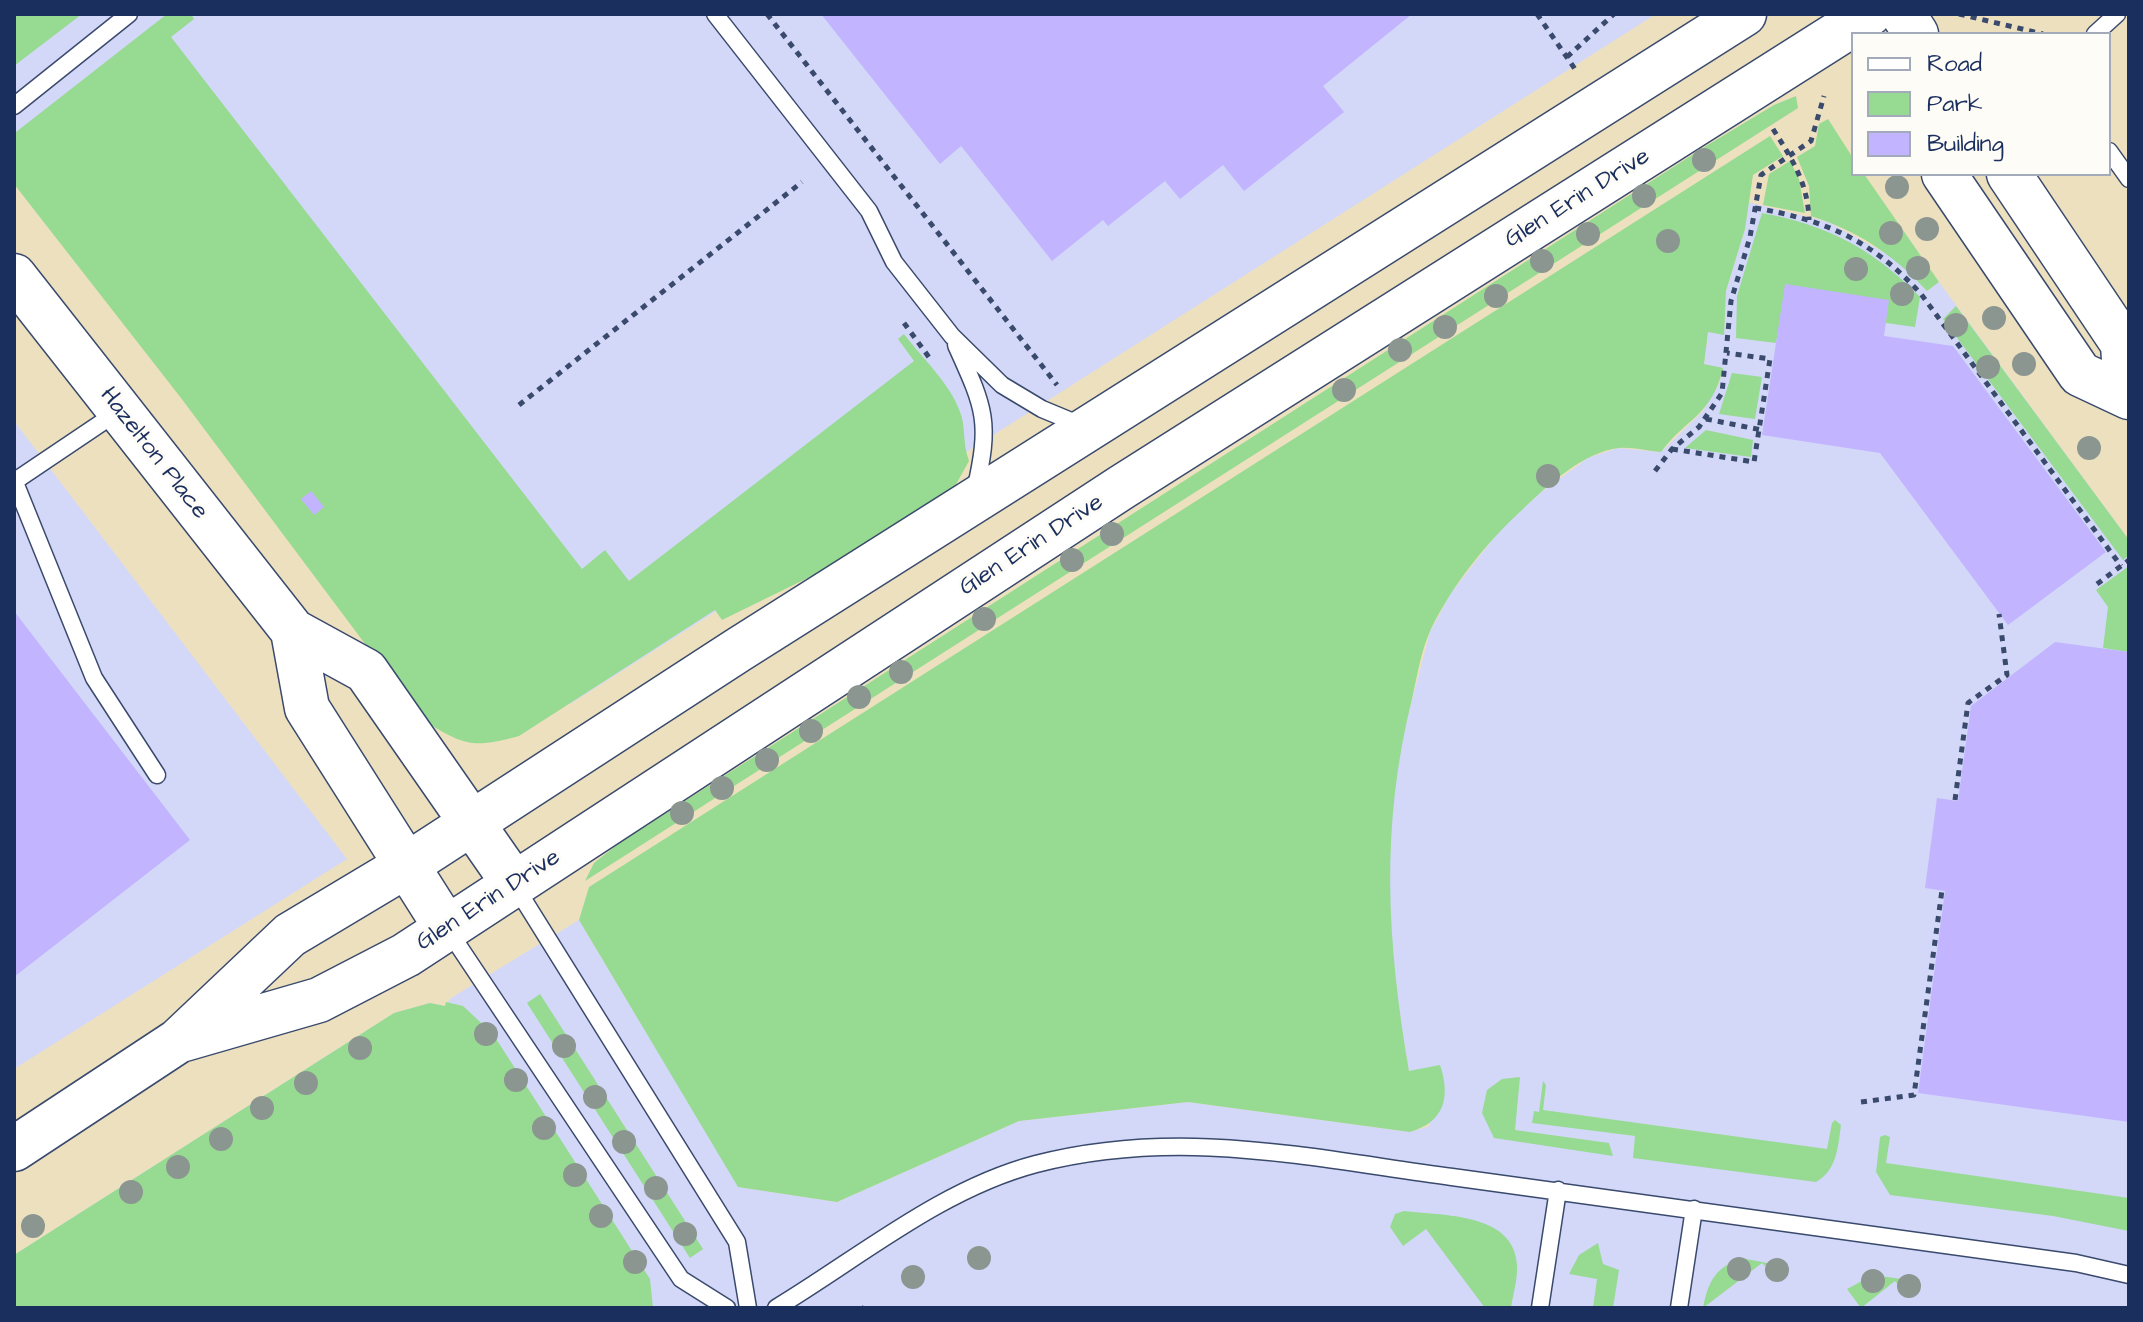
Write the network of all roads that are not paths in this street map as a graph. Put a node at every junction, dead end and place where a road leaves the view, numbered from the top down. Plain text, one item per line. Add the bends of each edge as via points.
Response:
1 (129, 14) edge
2 (715, 14) edge
3 (1744, 14) edge
4 (1903, 14) edge
5 (2117, 14) edge
6 (1851, 25) edge
7 (1915, 32) edge
8 (2097, 32) edge
9 (14, 106) edge
10 (2111, 154) edge
11 (1945, 176) edge
12 (2010, 176) edge
13 (2129, 179) edge
14 (14, 276) edge
15 (952, 336) junction
16 (2128, 395) edge
17 (119, 411) junction
18 (1077, 412) junction
19 (14, 481) edge
20 (973, 502) junction
21 (293, 631) junction
22 (157, 775) dead end
23 (472, 823) junction
24 (407, 865) junction
25 (515, 885) junction
26 (447, 929) junction
27 (178, 1041) junction
28 (14, 1149) edge
29 (1558, 1190) junction
30 (1694, 1209) junction
31 (2129, 1275) edge
32 (727, 1308) edge
33 (748, 1308) edge
34 (776, 1308) edge
35 (1540, 1308) edge
36 (1679, 1308) edge

1 - 9 lane
2 - 15 lane via 869,211 894,262
3 - 18 street, Glen Erin Drive
4 - 7 street
5 - 8 lane
6 - 25 street, Glen Erin Drive via 1122,487
10 - 13 lane
11 - 16 street via 2080,374
12 - 16 street via 2123,344
14 - 17 street, Hazelton Place
15 - 18 lane via 1002,385 1042,409
15 - 20 lane via 982,402 986,444
17 - 19 lane
17 - 21 street, Hazelton Place
18 - 20 street, Glen Erin Drive
19 - 22 lane via 94,678
20 - 23 street, Glen Erin Drive
21 - 23 street, Hazelton Place via 366,671
21 - 24 street, Hazelton Place via 307,708
23 - 24 street, Glen Erin Drive
23 - 25 street, Hazelton Place
24 - 26 street, Hazelton Place
24 - 27 street, Glen Erin Drive via 290,935
25 - 26 street, Glen Erin Drive
25 - 33 lane via 737,1242
26 - 27 street, Glen Erin Drive via 319,1000
26 - 32 lane via 681,1279
27 - 28 street, Glen Erin Drive
29 - 30 lane
29 - 34 lane via 1238,1147 1128,1147 1033,1165 975,1188
29 - 35 lane
30 - 31 lane
30 - 36 lane

